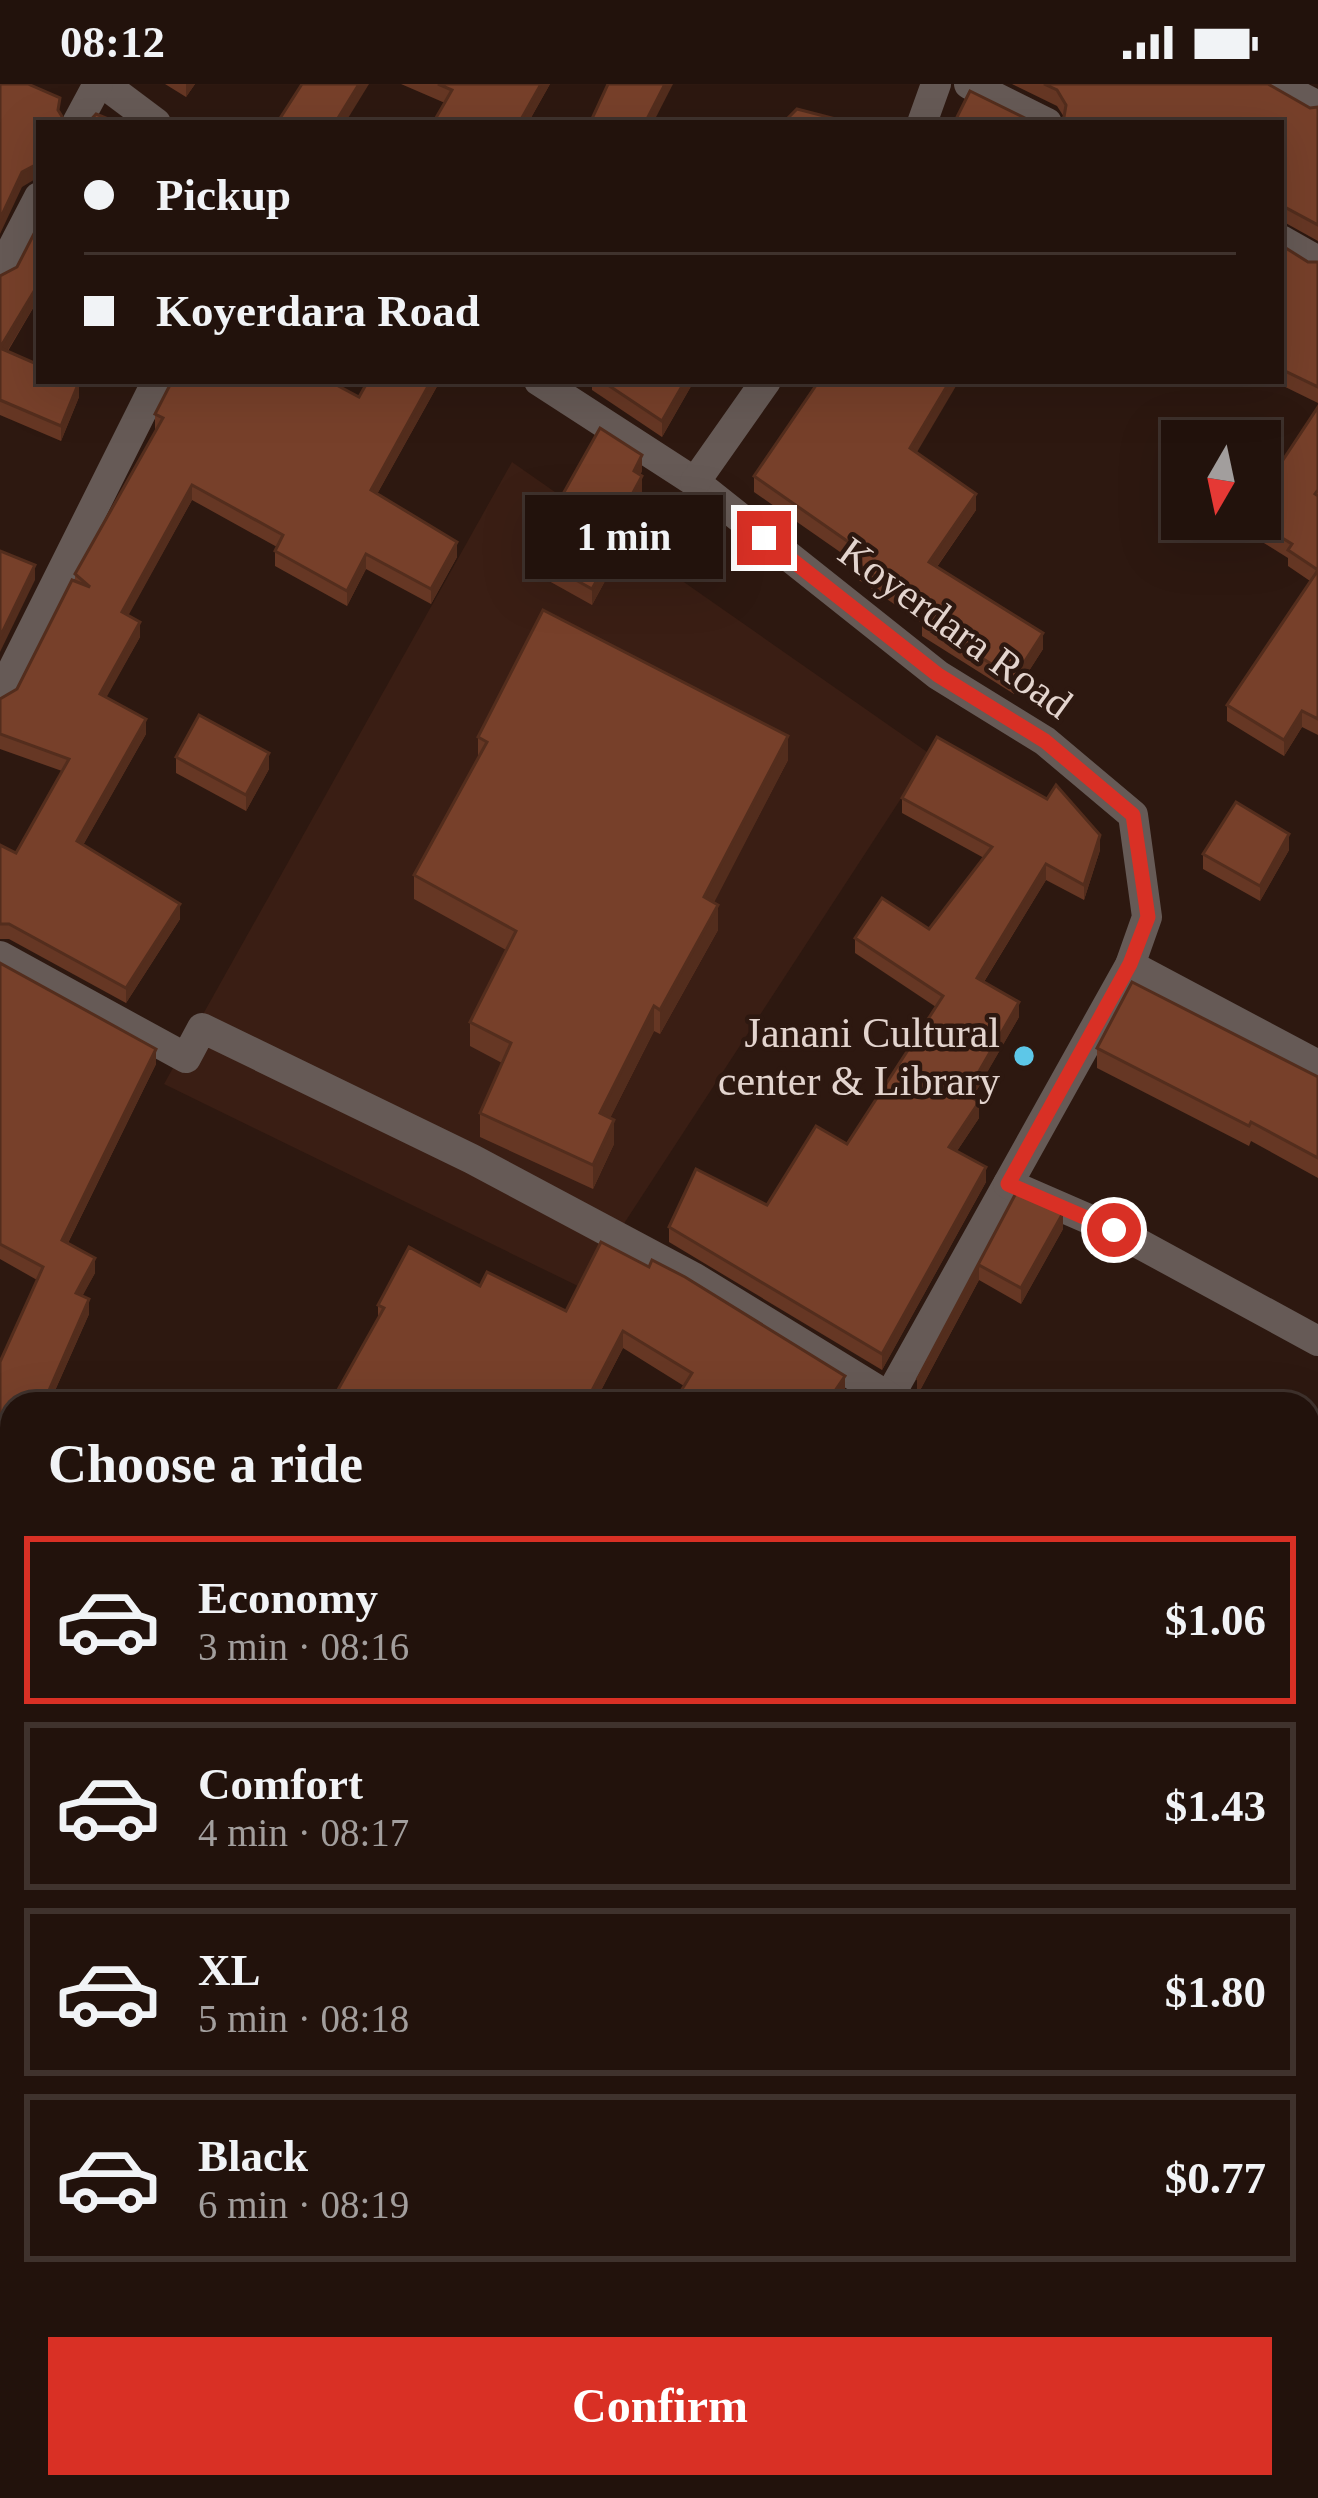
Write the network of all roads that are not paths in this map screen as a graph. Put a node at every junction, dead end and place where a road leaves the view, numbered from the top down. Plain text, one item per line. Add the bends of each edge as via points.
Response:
1 (101, 84) edge
2 (936, 84) edge
3 (969, 84) edge
4 (1276, 84) edge
5 (1318, 106) edge
6 (79, 120) edge
7 (153, 120) edge
8 (923, 120) edge
9 (1041, 120) edge
10 (36, 203) edge
11 (1284, 242) edge
12 (1318, 261) edge
13 (0, 272) edge
14 (156, 384) edge
15 (544, 384) edge
16 (764, 384) edge
17 (695, 482) junction
18 (0, 695) edge
19 (0, 956) edge
20 (1130, 964) junction
21 (1318, 1065) edge
22 (1008, 1184) junction
23 (1318, 1341) edge
24 (874, 1392) edge
25 (895, 1392) edge

1 - 6 street
1 - 7 street
2 - 8 street
3 - 9 street
4 - 5 street
10 - 13 street
11 - 12 street
14 - 18 street
15 - 17 street, Koyerdara Road
16 - 17 street
17 - 20 street, Koyerdara Road via 938,675 1045,741 1133,815 1148,917
19 - 24 street via 187,1058 202,1028 472,1159 695,1278
20 - 21 street
20 - 22 street, Koyerdara Road
22 - 23 street via 1114,1230
22 - 25 street, Koyerdara Road

